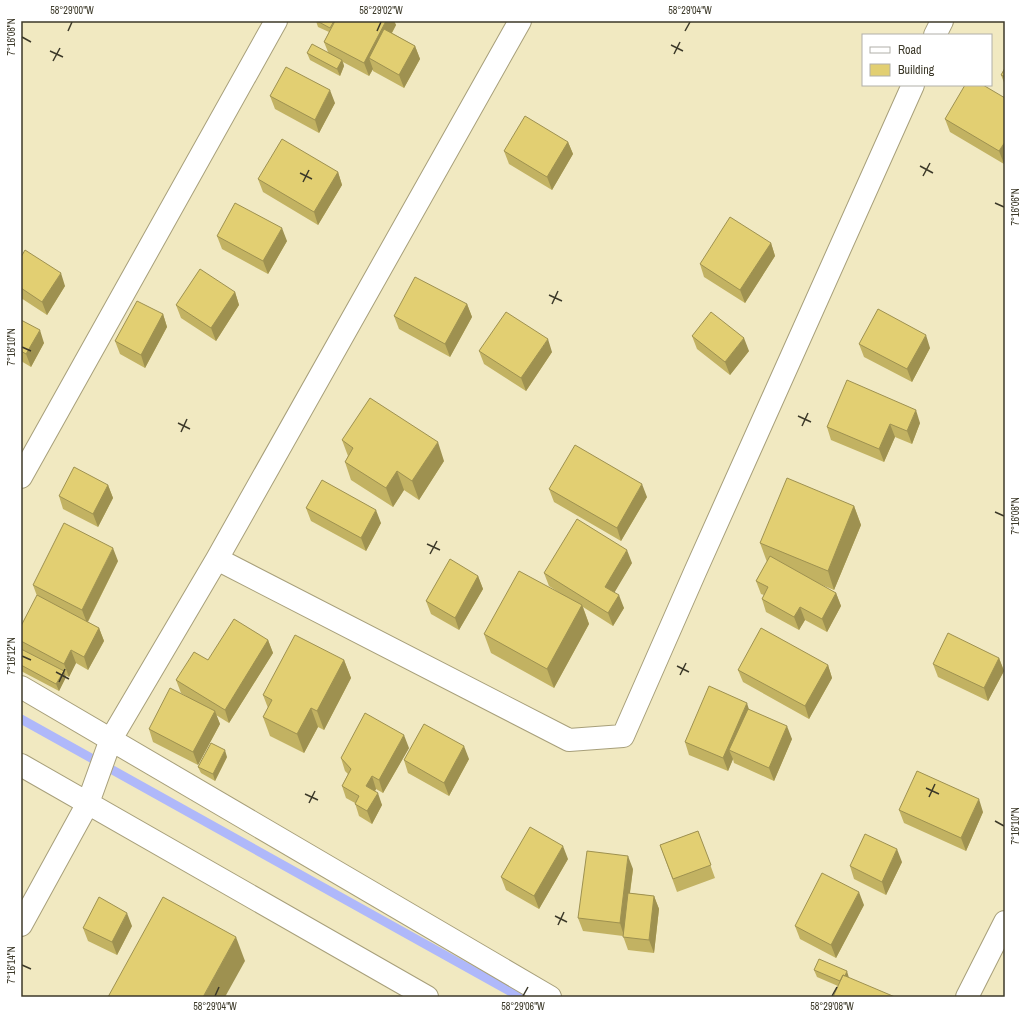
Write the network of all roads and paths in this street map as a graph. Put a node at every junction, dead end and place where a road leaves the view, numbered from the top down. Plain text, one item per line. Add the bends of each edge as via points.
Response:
1 (276, 21) edge
2 (520, 21) edge
3 (942, 21) edge
4 (936, 34) edge
5 (913, 86) edge
6 (21, 477) edge
7 (217, 558) junction
8 (21, 687) edge
9 (111, 739) junction
10 (21, 764) edge
11 (88, 803) junction
12 (1005, 922) edge
13 (21, 925) edge
14 (427, 997) edge
15 (550, 997) edge
16 (967, 997) edge

1 - 6 street
2 - 7 street
3 - 4 street
5 - 7 street via 623,736 569,740
7 - 9 street
8 - 9 street
9 - 11 street
9 - 15 street
10 - 11 street
11 - 13 street
11 - 14 street
12 - 16 street

